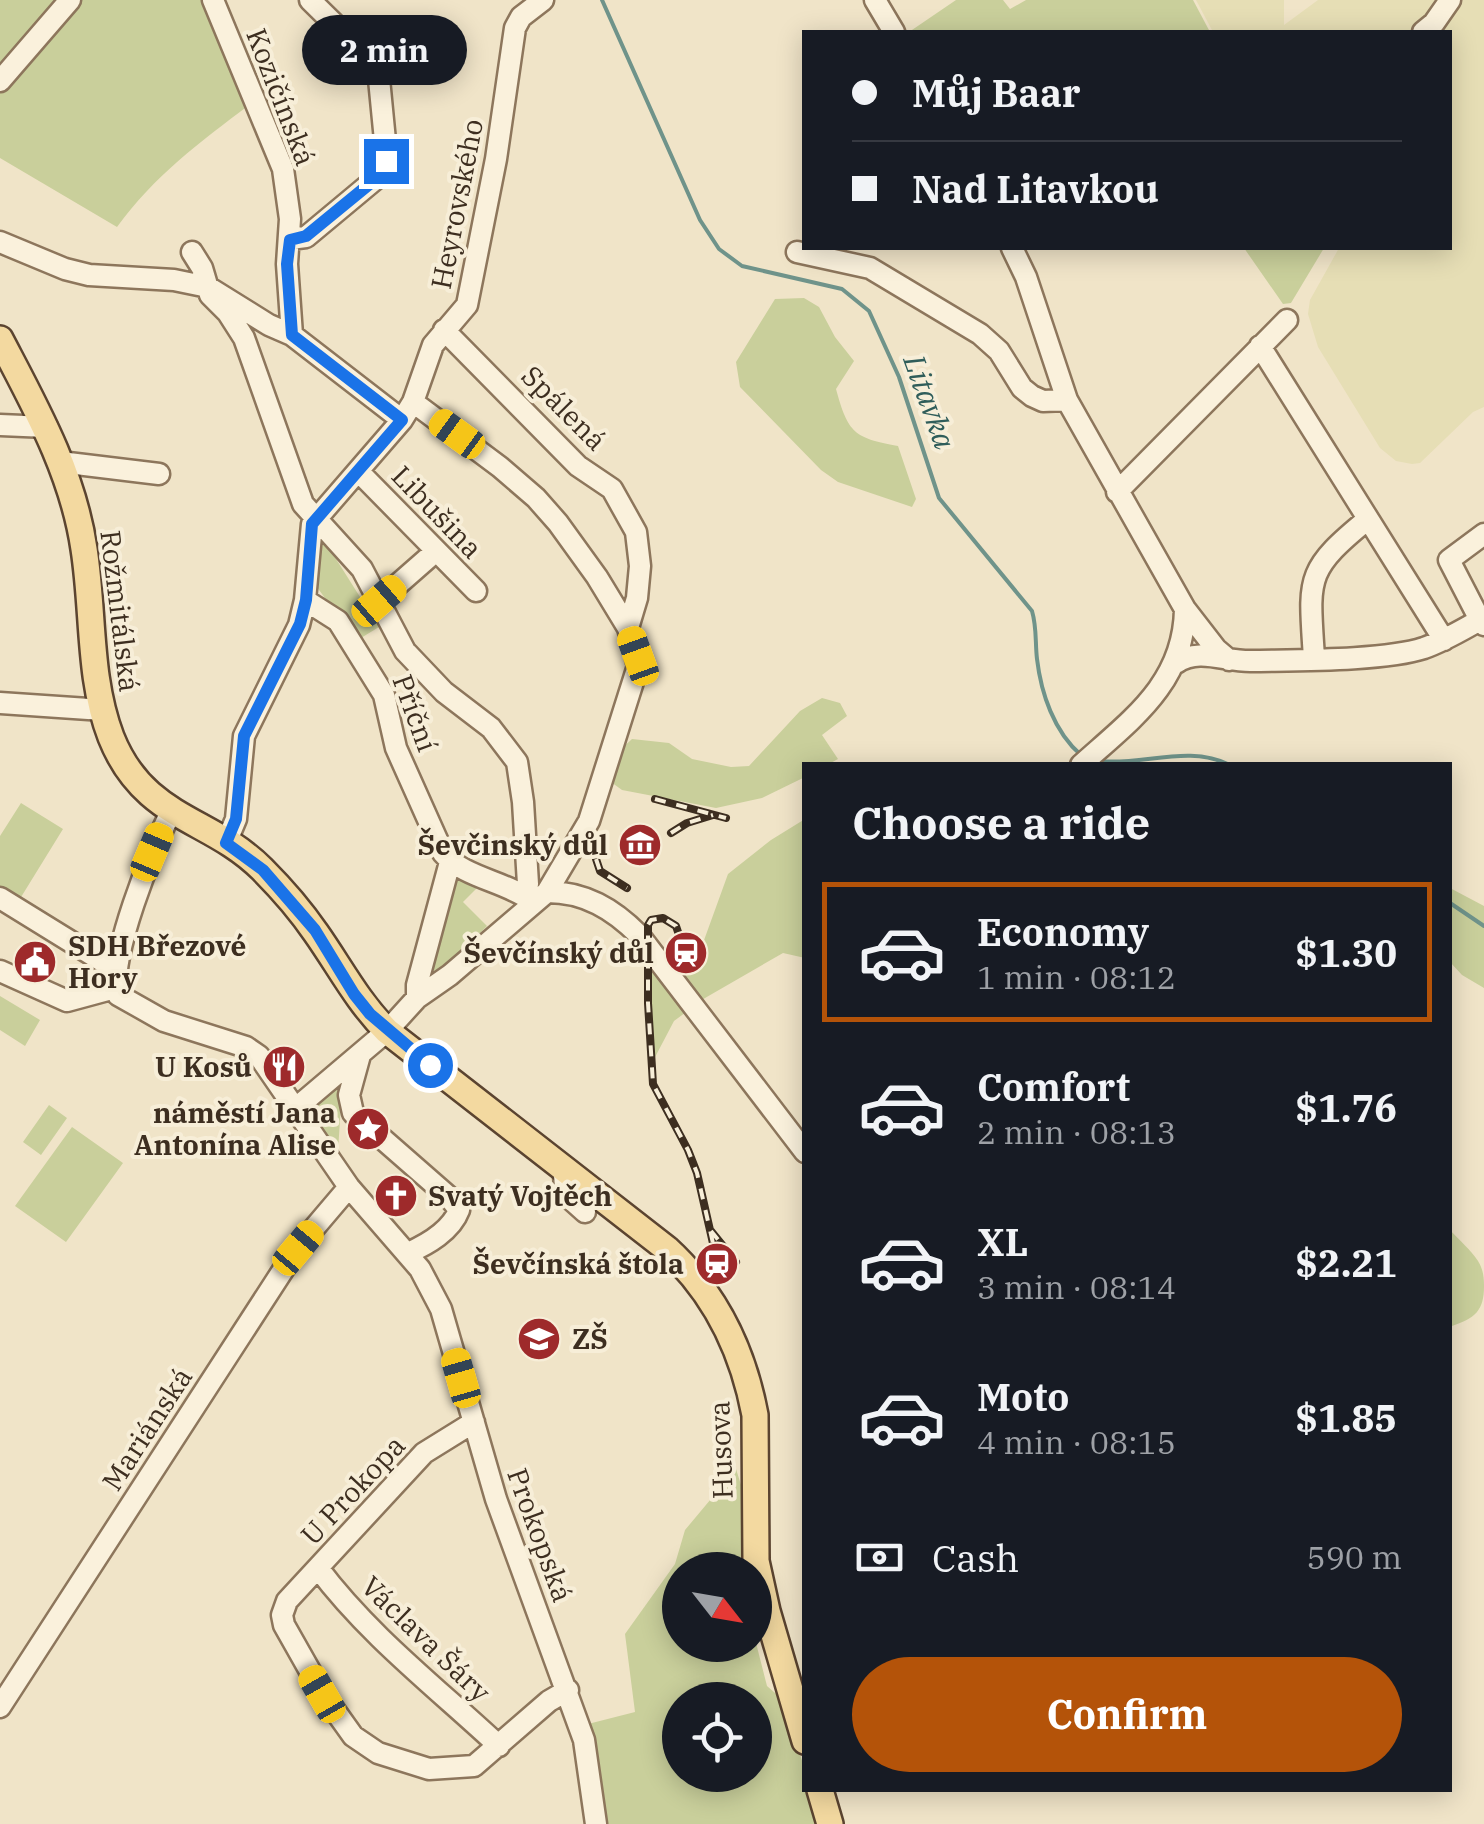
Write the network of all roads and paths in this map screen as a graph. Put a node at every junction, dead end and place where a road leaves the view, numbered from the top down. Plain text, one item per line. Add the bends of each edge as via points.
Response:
1 (70, 0) edge
2 (212, 0) edge
3 (310, 0) edge
4 (543, 0) edge
5 (875, 0) edge
6 (1450, 0) edge
7 (893, 30) edge
8 (1425, 30) edge
9 (0, 82) edge
10 (290, 240) junction
11 (0, 242) edge
12 (848, 250) edge
13 (1013, 250) edge
14 (192, 252) dead end
15 (796, 254) edge
16 (870, 268) junction
17 (208, 287) junction
18 (1287, 320) dead end
19 (444, 330) junction
20 (292, 335) junction
21 (0, 339) edge
22 (1260, 346) junction
23 (1067, 400) junction
24 (408, 411) junction
25 (0, 424) edge
26 (48, 428) junction
27 (60, 462) junction
28 (359, 472) junction
29 (158, 474) dead end
30 (1117, 492) junction
31 (316, 516) junction
32 (1368, 519) junction
33 (1484, 534) edge
34 (436, 550) junction
35 (476, 592) dead end
36 (306, 600) junction
37 (379, 601) junction
38 (1185, 609) junction
39 (1482, 622) edge
40 (628, 628) junction
41 (1444, 640) junction
42 (1314, 658) junction
43 (1228, 660) junction
44 (1176, 663) junction
45 (0, 703) edge
46 (102, 710) junction
47 (1084, 762) edge
48 (171, 812) junction
49 (226, 843) junction
50 (450, 862) junction
51 (535, 896) junction
52 (0, 898) edge
53 (0, 971) edge
54 (115, 978) junction
55 (417, 998) junction
56 (387, 1030) junction
57 (360, 1055) junction
58 (295, 1109) junction
59 (802, 1148) edge
60 (563, 1166) junction
61 (349, 1187) junction
62 (586, 1212) dead end
63 (414, 1261) junction
64 (474, 1422) junction
65 (318, 1568) junction
66 (568, 1690) junction
67 (0, 1707) edge
68 (802, 1731) edge
69 (499, 1746) junction
70 (821, 1792) edge
71 (596, 1824) edge
72 (830, 1824) edge

1 - 9 street
2 - 10 street, Kozičínská via 282,169
3 - 10 street via 374,62 386,161 378,177 306,236
4 - 19 street, Heyrovského via 515,28 468,305
5 - 7 street
6 - 8 street
10 - 20 street, Kozičínská
11 - 17 street via 64,269
12 - 16 street
13 - 23 street
14 - 17 street
15 - 16 street
16 - 23 street via 980,334 1032,396
17 - 20 street
17 - 31 street via 244,338 303,504
18 - 22 street
19 - 24 street, Heyrovského
19 - 40 street, Spálená via 578,466 612,489 636,532 640,566
20 - 24 street
21 - 26 main road, Rožmitálská
22 - 30 street
22 - 32 street
23 - 30 street
24 - 28 street, Heyrovského
24 - 40 street via 500,467 536,498
25 - 26 street
26 - 27 main road, Rožmitálská
27 - 29 street
27 - 46 main road, Rožmitálská via 84,548
28 - 31 street, Heyrovského
28 - 34 street, Libušina
30 - 38 street
31 - 36 street
31 - 37 street via 362,569
32 - 41 street
32 - 42 street via 1326,555 1316,574
33 - 39 street via 1448,560
34 - 35 street, Libušina
34 - 37 street
36 - 49 street via 290,649 244,736 236,819
36 - 50 street, Příční via 338,621 384,695 402,761
37 - 51 street via 405,651 491,728 517,762 528,884
38 - 43 street
38 - 44 street
39 - 41 street
40 - 51 street via 638,666 608,768 589,821
41 - 42 street via 1399,654
42 - 43 street
43 - 44 street via 1199,654
44 - 47 street via 1142,708
45 - 46 street
46 - 48 main road, Rožmitálská via 122,758
48 - 49 main road, Rožmitálská
48 - 54 street via 152,852
49 - 56 main road, Rožmitálská via 253,861 315,930 362,1005
50 - 51 street
50 - 55 street
51 - 55 street
51 - 59 street via 591,899 639,935
52 - 54 street, Prokopská
53 - 54 street via 67,1001
54 - 58 street, Prokopská via 123,1000 253,1050
55 - 56 street
56 - 57 street
56 - 60 main road, Husova
57 - 58 street
57 - 63 street via 348,1095 353,1113 458,1210
58 - 61 street, Prokopská
60 - 62 street, Husova via 566,1195
60 - 68 main road, Husova via 686,1267 731,1337 755,1414 756,1560
61 - 63 street, Prokopská
61 - 67 street, Mariánská via 298,1248
63 - 64 street, Prokopská via 442,1309
64 - 65 street, U Prokopa via 424,1453
64 - 66 street, Prokopská
65 - 69 street, Václava Šáry via 372,1629
65 - 69 street, U Prokopa via 284,1607 284,1625 353,1736 429,1769 474,1766
66 - 69 street
66 - 71 street, Prokopská via 584,1740
70 - 72 main road

